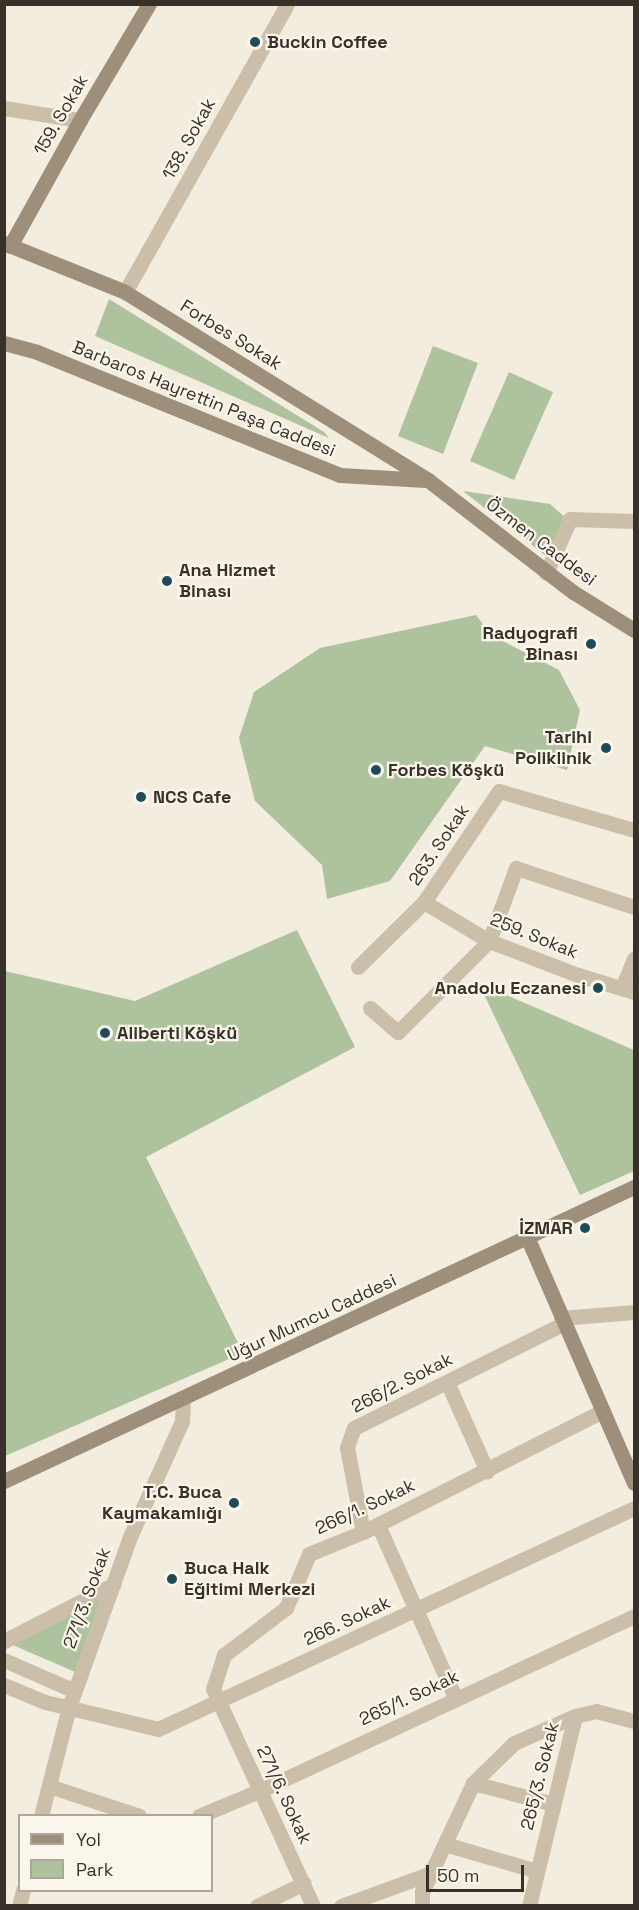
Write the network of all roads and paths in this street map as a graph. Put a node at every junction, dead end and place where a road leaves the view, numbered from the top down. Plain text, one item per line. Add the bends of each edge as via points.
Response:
1 (149, 4) edge
2 (287, 4) edge
3 (4, 108) edge
4 (80, 120) junction
5 (7, 244) edge
6 (125, 292) junction
7 (4, 343) edge
8 (428, 480) junction
9 (634, 521) edge
10 (546, 573) junction
11 (634, 630) edge
12 (634, 830) edge
13 (424, 902) junction
14 (634, 907) edge
15 (489, 941) junction
16 (634, 958) edge
17 (358, 967) dead end
18 (628, 990) edge
19 (370, 1008) dead end
20 (634, 1187) edge
21 (528, 1239) junction
22 (634, 1312) edge
23 (562, 1321) junction
24 (447, 1382) junction
25 (183, 1399) junction
26 (603, 1411) junction
27 (487, 1471) junction
28 (4, 1481) edge
29 (634, 1483) edge
30 (634, 1508) edge
31 (378, 1525) junction
32 (363, 1532) junction
33 (113, 1585) junction
34 (416, 1610) junction
35 (634, 1616) edge
36 (4, 1641) edge
37 (4, 1660) edge
38 (4, 1685) edge
39 (75, 1691) junction
40 (455, 1697) junction
41 (219, 1701) junction
42 (69, 1707) junction
43 (575, 1716) junction
44 (634, 1721) edge
45 (472, 1783) junction
46 (49, 1786) junction
47 (259, 1791) junction
48 (553, 1804) junction
49 (42, 1814) edge
50 (136, 1814) edge
51 (202, 1814) edge
52 (445, 1844) junction
53 (537, 1871) junction
54 (431, 1873) junction
55 (304, 1883) junction
56 (4, 1900) edge
57 (15, 1905) edge
58 (258, 1905) edge
59 (313, 1905) edge
60 (340, 1905) edge
61 (422, 1905) edge
62 (529, 1905) edge

1 - 4 main road, 159. Sokak
2 - 6 street, 138. Sokak
3 - 4 street
4 - 5 main road, 159. Sokak
5 - 6 main road, Forbes Sokak
6 - 8 main road, Forbes Sokak
7 - 8 main road, Barbaros Hayrettin Paşa Caddesi via 37,352 340,475
8 - 10 main road, Özmen Caddesi
9 - 10 street via 570,519
10 - 11 main road, Özmen Caddesi
12 - 13 street, 263. Sokak via 499,791
13 - 15 street, 259. Sokak
13 - 17 street, 263. Sokak
14 - 15 street via 516,868
15 - 18 street, 259. Sokak
15 - 19 street via 398,1032
16 - 18 street
20 - 21 main road, Uğur Mumcu Caddesi
21 - 23 main road
21 - 25 main road, Uğur Mumcu Caddesi
22 - 23 street, 266/2. Sokak
23 - 24 street, 266/2. Sokak
23 - 26 main road
24 - 27 street
24 - 32 street, 266/2. Sokak via 354,1428 347,1447
25 - 28 main road, Uğur Mumcu Caddesi
25 - 33 street, 271/3. Sokak via 182,1421 129,1539
26 - 27 street, 266/1. Sokak
26 - 29 main road
27 - 31 street, 266/1. Sokak
30 - 34 street, 266. Sokak
31 - 32 street, 266/1. Sokak
31 - 34 street
32 - 41 street, 266/1. Sokak via 309,1554 286,1608 224,1654 213,1689
33 - 36 street
33 - 39 street, 271/3. Sokak
34 - 40 street
34 - 41 street, 266. Sokak
35 - 40 street, 265/1. Sokak
37 - 39 street
38 - 42 street, 266. Sokak
39 - 42 street, 271/3. Sokak
40 - 47 street, 265/1. Sokak
41 - 42 street, 266. Sokak via 158,1729
41 - 47 street, 271/6. Sokak
42 - 46 street, 271/3. Sokak
43 - 44 street, 265/3. Sokak via 596,1711
43 - 45 street via 514,1743
43 - 48 street, 265/3. Sokak
45 - 48 street
45 - 52 street
46 - 49 street, 271/3. Sokak
46 - 50 street
47 - 51 street, 265/1. Sokak
47 - 55 street, 271/6. Sokak
48 - 53 street, 265/3. Sokak
52 - 53 street
52 - 54 street
53 - 62 street, 265/3. Sokak
54 - 60 street
54 - 61 street via 422,1892
55 - 58 street
55 - 59 street, 271/6. Sokak
56 - 57 street

